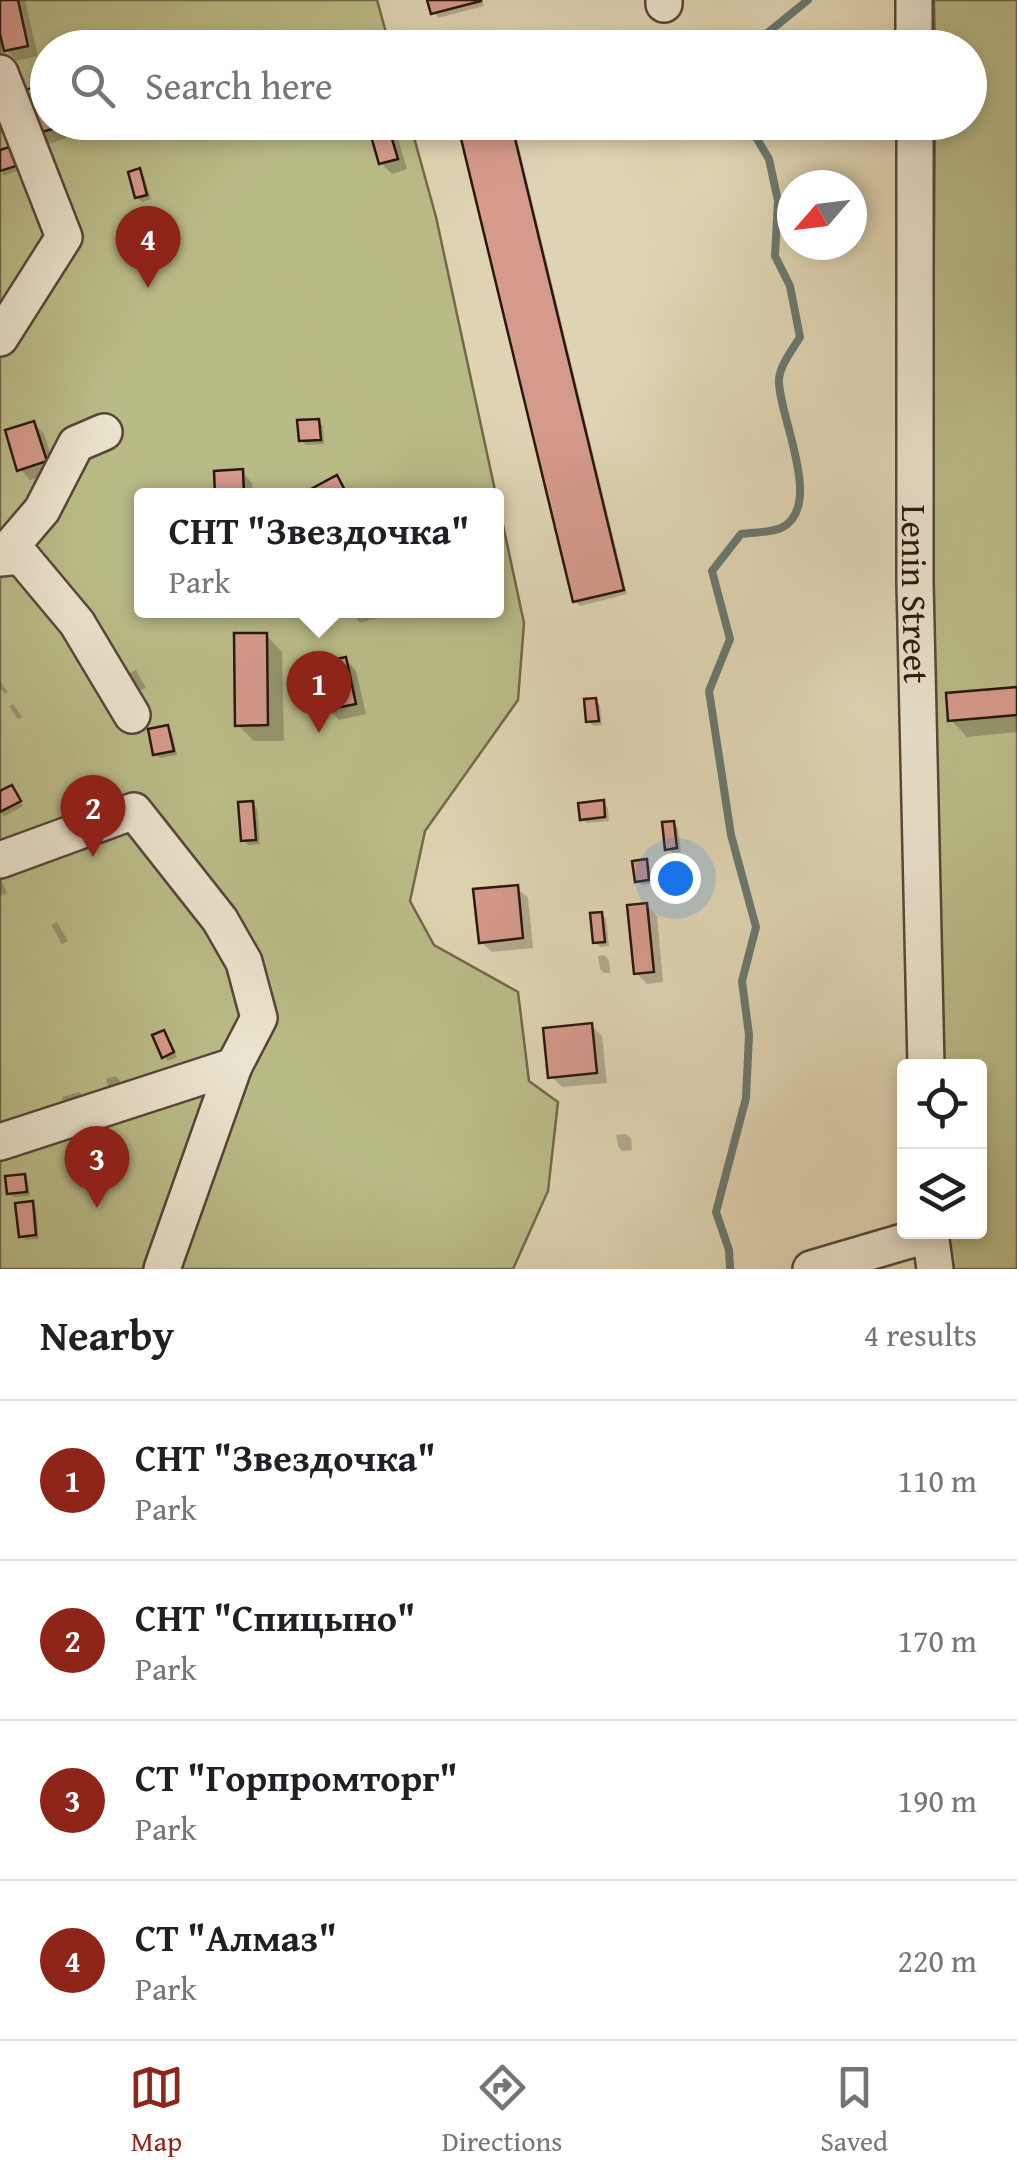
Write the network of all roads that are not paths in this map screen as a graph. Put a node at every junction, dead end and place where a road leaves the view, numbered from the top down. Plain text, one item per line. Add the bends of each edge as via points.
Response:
1 (914, 0) edge
2 (914, 30) edge
3 (0, 73) edge
4 (915, 140) edge
5 (0, 338) edge
6 (104, 432) dead end
7 (1, 552) edge
8 (132, 715) dead end
9 (0, 860) edge
10 (926, 1059) edge
11 (234, 1066) junction
12 (0, 1142) edge
13 (910, 1239) edge
14 (931, 1239) edge
15 (162, 1269) edge
16 (811, 1269) edge
17 (936, 1269) edge

1 - 2 street
3 - 5 street via 64,237
4 - 10 street, Lenin Street via 915,583
6 - 7 street via 76,444 42,510
7 - 8 street via 21,556 66,610
9 - 11 street via 134,810 220,920 244,962 259,1018
11 - 12 street
11 - 15 street
13 - 16 street
14 - 17 street

